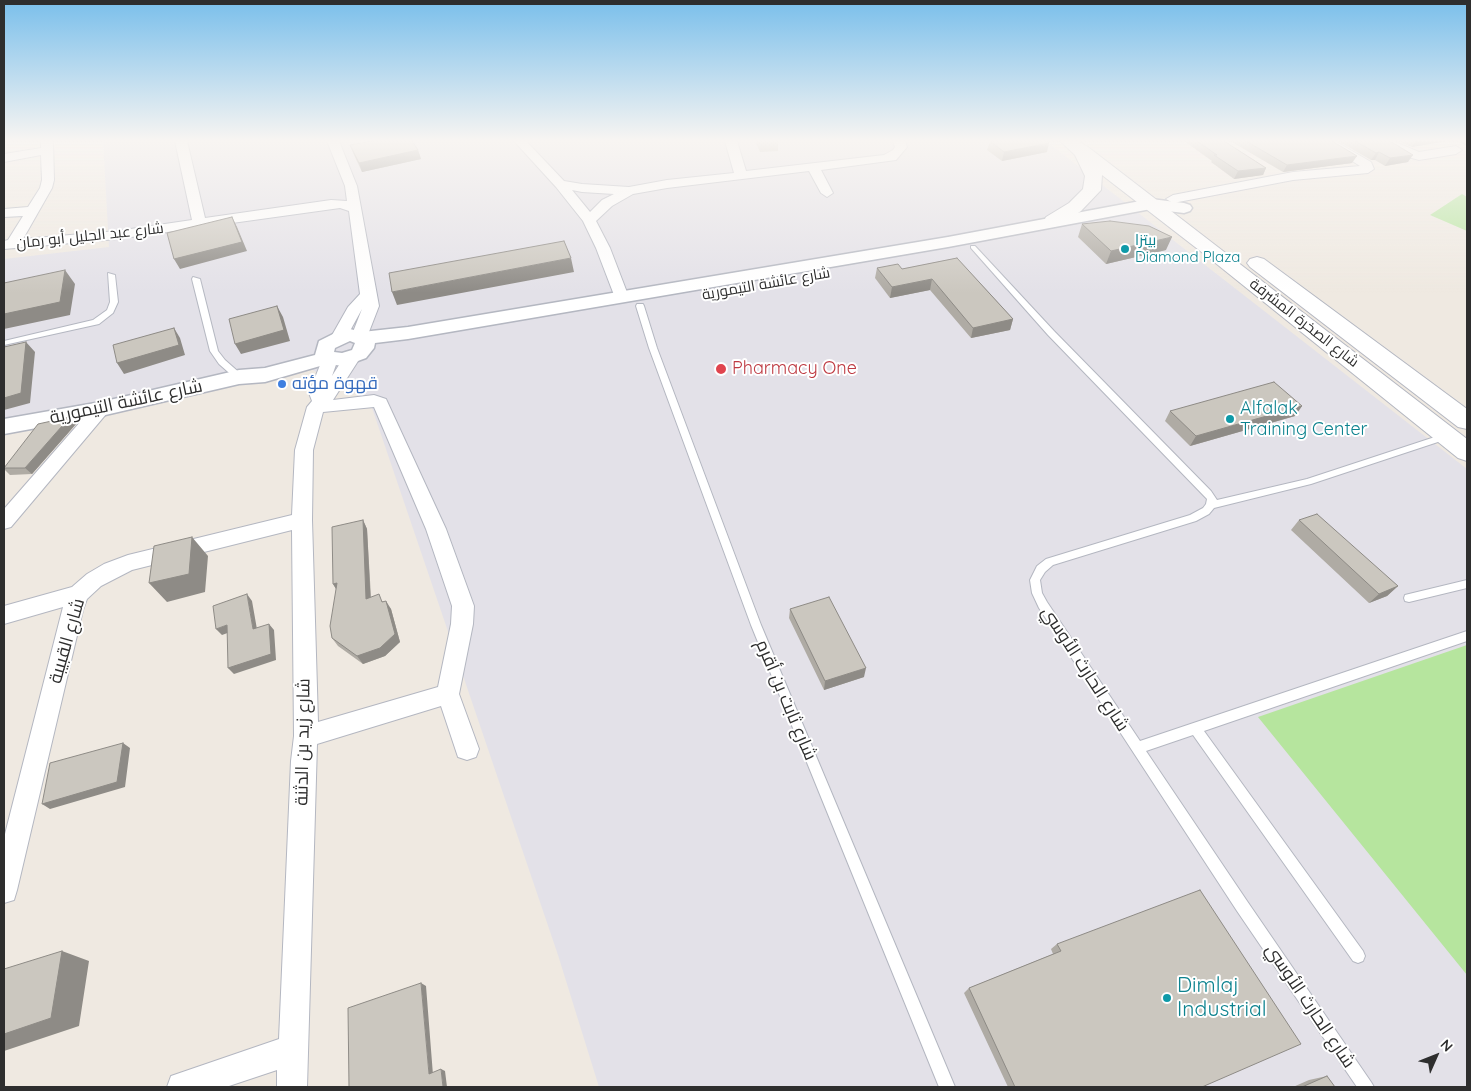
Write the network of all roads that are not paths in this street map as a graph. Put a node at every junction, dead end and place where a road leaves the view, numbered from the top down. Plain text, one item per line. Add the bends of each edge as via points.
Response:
1 (44, 192) edge
2 (192, 192) edge
3 (351, 192) edge
4 (566, 192) edge
5 (629, 192) edge
6 (1091, 192) edge
7 (1148, 192) edge
8 (1224, 192) edge
9 (1168, 206) junction
10 (354, 209) junction
11 (34, 211) junction
12 (4, 213) edge
13 (589, 220) junction
14 (1053, 221) junction
15 (199, 224) junction
16 (1090, 225) junction
17 (1116, 227) edge
18 (1165, 236) edge
19 (8, 245) edge
20 (973, 247) junction
21 (1215, 253) junction
22 (111, 275) dead end
23 (196, 279) dead end
24 (621, 296) junction
25 (640, 306) junction
26 (4, 343) edge
27 (344, 348) junction
28 (243, 376) junction
29 (318, 403) junction
30 (101, 409) junction
31 (1467, 421) edge
32 (4, 428) edge
33 (1447, 436) junction
34 (1467, 452) edge
35 (1211, 505) junction
36 (302, 520) junction
37 (4, 522) edge
38 (1467, 584) edge
39 (79, 594) junction
40 (1409, 598) dead end
41 (4, 615) edge
42 (1467, 636) edge
43 (448, 694) junction
44 (1195, 728) junction
45 (306, 736) junction
46 (467, 748) dead end
47 (1137, 748) junction
48 (4, 890) edge
49 (1358, 956) dead end
50 (293, 1049) junction
51 (182, 1087) edge
52 (292, 1087) edge
53 (947, 1087) edge
54 (1366, 1087) edge

1 - 11 street
2 - 15 street
3 - 10 street, شارع زيد بن الدثنة
4 - 13 street
5 - 13 street via 607,203
6 - 14 main road via 1082,202
7 - 9 main road, شارع الصخرة المشرفة
8 - 9 street
9 - 14 street, شارع عائشة التيمورية
9 - 16 street, شارع عائشة التيمورية
9 - 21 main road, شارع الصخرة المشرفة
9 - 31 main road, شارع الصخرة المشرفة
10 - 15 street, شارع عبد الجليل أبو رمان via 331,204
10 - 27 street, شارع زيد بن الدثنة via 371,306 366,324
11 - 12 street
11 - 19 street
13 - 24 street
14 - 24 street, شارع عائشة التيمورية via 948,242
15 - 19 street, شارع عبد الجليل أبو رمان
16 - 17 main road
16 - 20 street, شارع عائشة التيمورية
18 - 21 main road
20 - 25 street, شارع عائشة التيمورية
20 - 35 lane via 1051,333 1208,493
21 - 33 main road, شارع الصخرة المشرفة
22 - 26 lane via 114,302 96,322
23 - 28 lane via 214,351 222,362
24 - 27 street, شارع عائشة التيمورية via 408,333
25 - 27 street, شارع عائشة التيمورية via 428,340
25 - 53 lane, شارع ثابت بن أقرم via 756,626
27 - 28 street, شارع عائشة التيمورية via 287,370
27 - 29 street, شارع زيد بن الدثنة via 329,393
27 - 29 street, شارع زيد بن الدثنة via 317,393
28 - 30 street, شارع عائشة التيمورية
29 - 36 street, شارع زيد بن الدثنة via 304,450
29 - 43 street via 374,401 382,406 436,529 463,606 461,637
30 - 32 street, شارع عائشة التيمورية
30 - 37 street
33 - 34 main road, شارع الصخرة المشرفة
33 - 35 lane via 1308,482
35 - 47 lane, شارع الحارث الأوسي via 1193,518 1050,562 1035,580 1043,606
36 - 39 street, شارع القبيبة via 128,563 94,580
36 - 45 street, شارع زيد بن الدثنة
38 - 40 lane
39 - 41 street
39 - 48 street, شارع القبيبة via 72,610
42 - 44 lane
43 - 45 street
43 - 46 street
44 - 47 lane
44 - 49 lane
45 - 50 street, شارع زيد بن الدثنة
47 - 54 lane, شارع الحارث الأوسي
50 - 51 street
50 - 52 street, شارع زيد بن الدثنة

